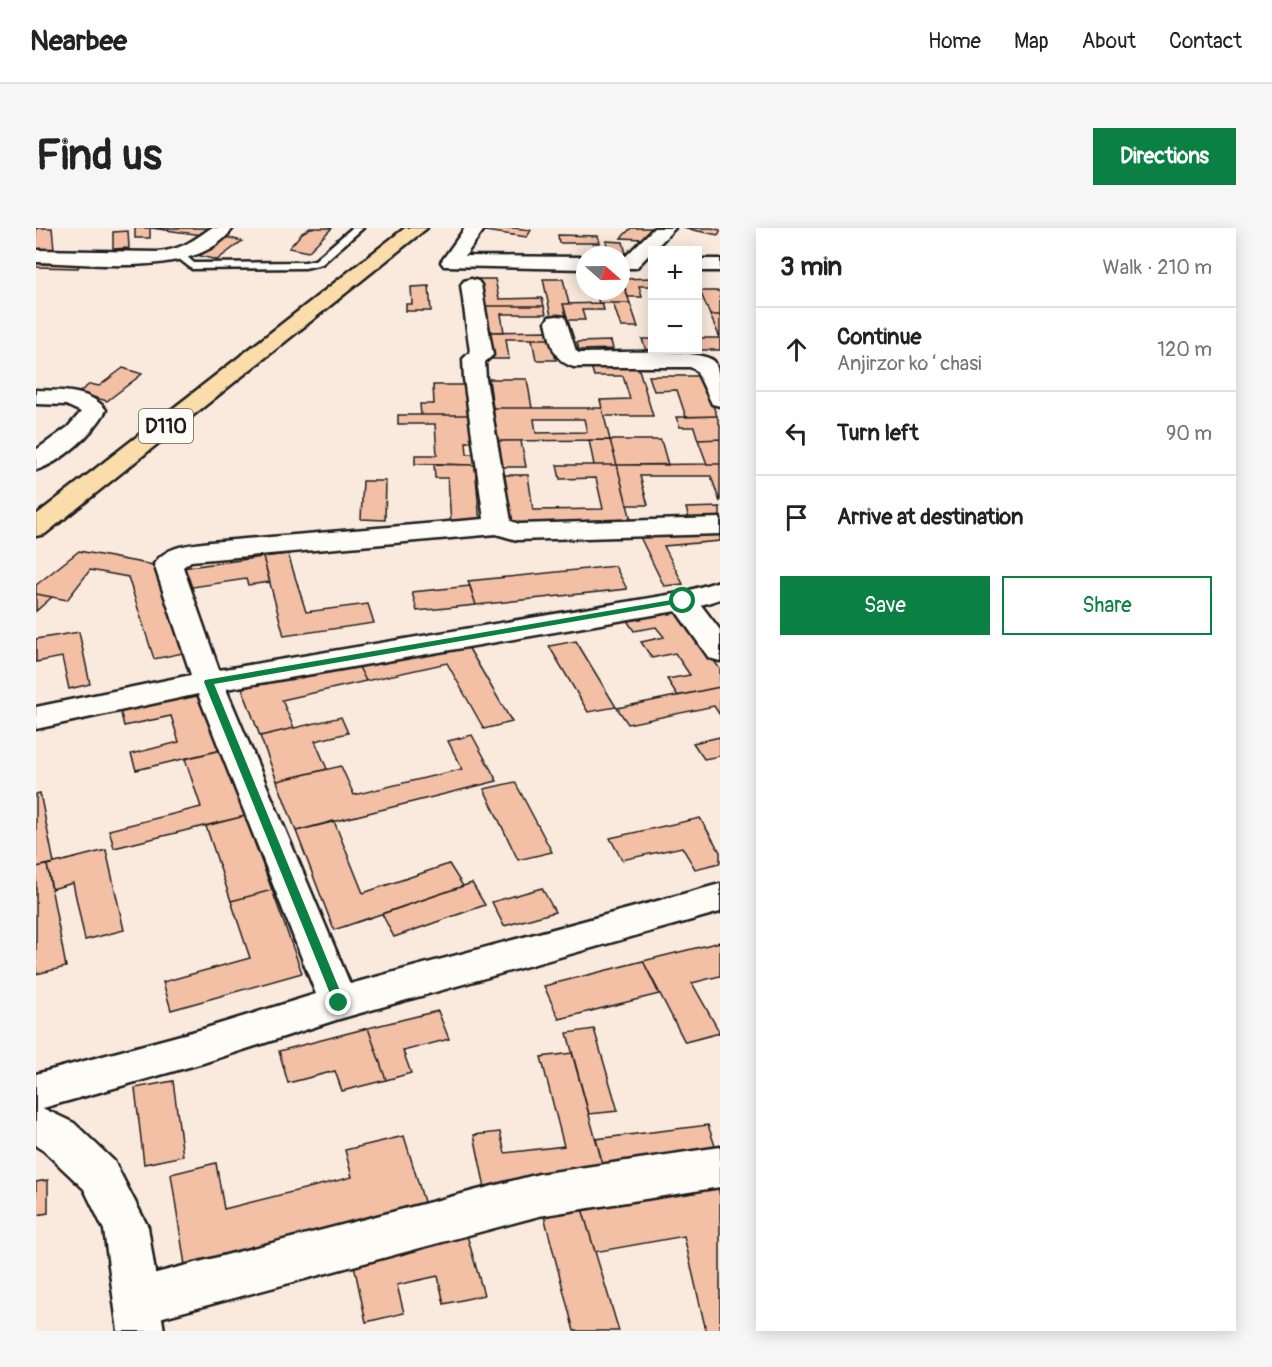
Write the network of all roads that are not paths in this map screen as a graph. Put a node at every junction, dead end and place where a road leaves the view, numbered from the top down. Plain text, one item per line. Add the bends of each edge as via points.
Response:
1 (223, 228) edge
2 (358, 228) edge
3 (417, 228) edge
4 (475, 228) edge
5 (665, 228) edge
6 (179, 255) junction
7 (36, 256) edge
8 (630, 260) edge
9 (576, 263) edge
10 (630, 264) edge
11 (648, 265) edge
12 (702, 265) edge
13 (720, 265) edge
14 (471, 285) dead end
15 (557, 322) dead end
16 (694, 360) junction
17 (720, 360) edge
18 (36, 397) edge
19 (720, 399) edge
20 (36, 462) edge
21 (498, 526) junction
22 (720, 526) edge
23 (36, 528) edge
24 (720, 590) edge
25 (683, 601) junction
26 (720, 651) edge
27 (208, 682) junction
28 (36, 718) edge
29 (720, 898) edge
30 (339, 1003) junction
31 (36, 1092) edge
32 (36, 1124) edge
33 (720, 1167) edge
34 (139, 1316) edge

1 - 6 street via 193,250
2 - 6 lane via 318,262 305,265 192,266
3 - 23 main road, D110
4 - 9 street via 451,262
5 - 8 street
6 - 7 street
10 - 11 street
12 - 13 street
14 - 21 street via 482,355 474,359 475,379
15 - 16 street via 566,354 574,360
16 - 17 street
16 - 19 street via 706,366
18 - 20 street via 75,399 94,410 78,430
21 - 22 street via 517,532
21 - 27 street via 183,554 168,564
24 - 25 street
25 - 26 street
25 - 27 street
27 - 28 street
27 - 30 street
29 - 30 street
30 - 31 street
32 - 34 street via 58,1137 99,1175 126,1227
33 - 34 street via 539,1195

